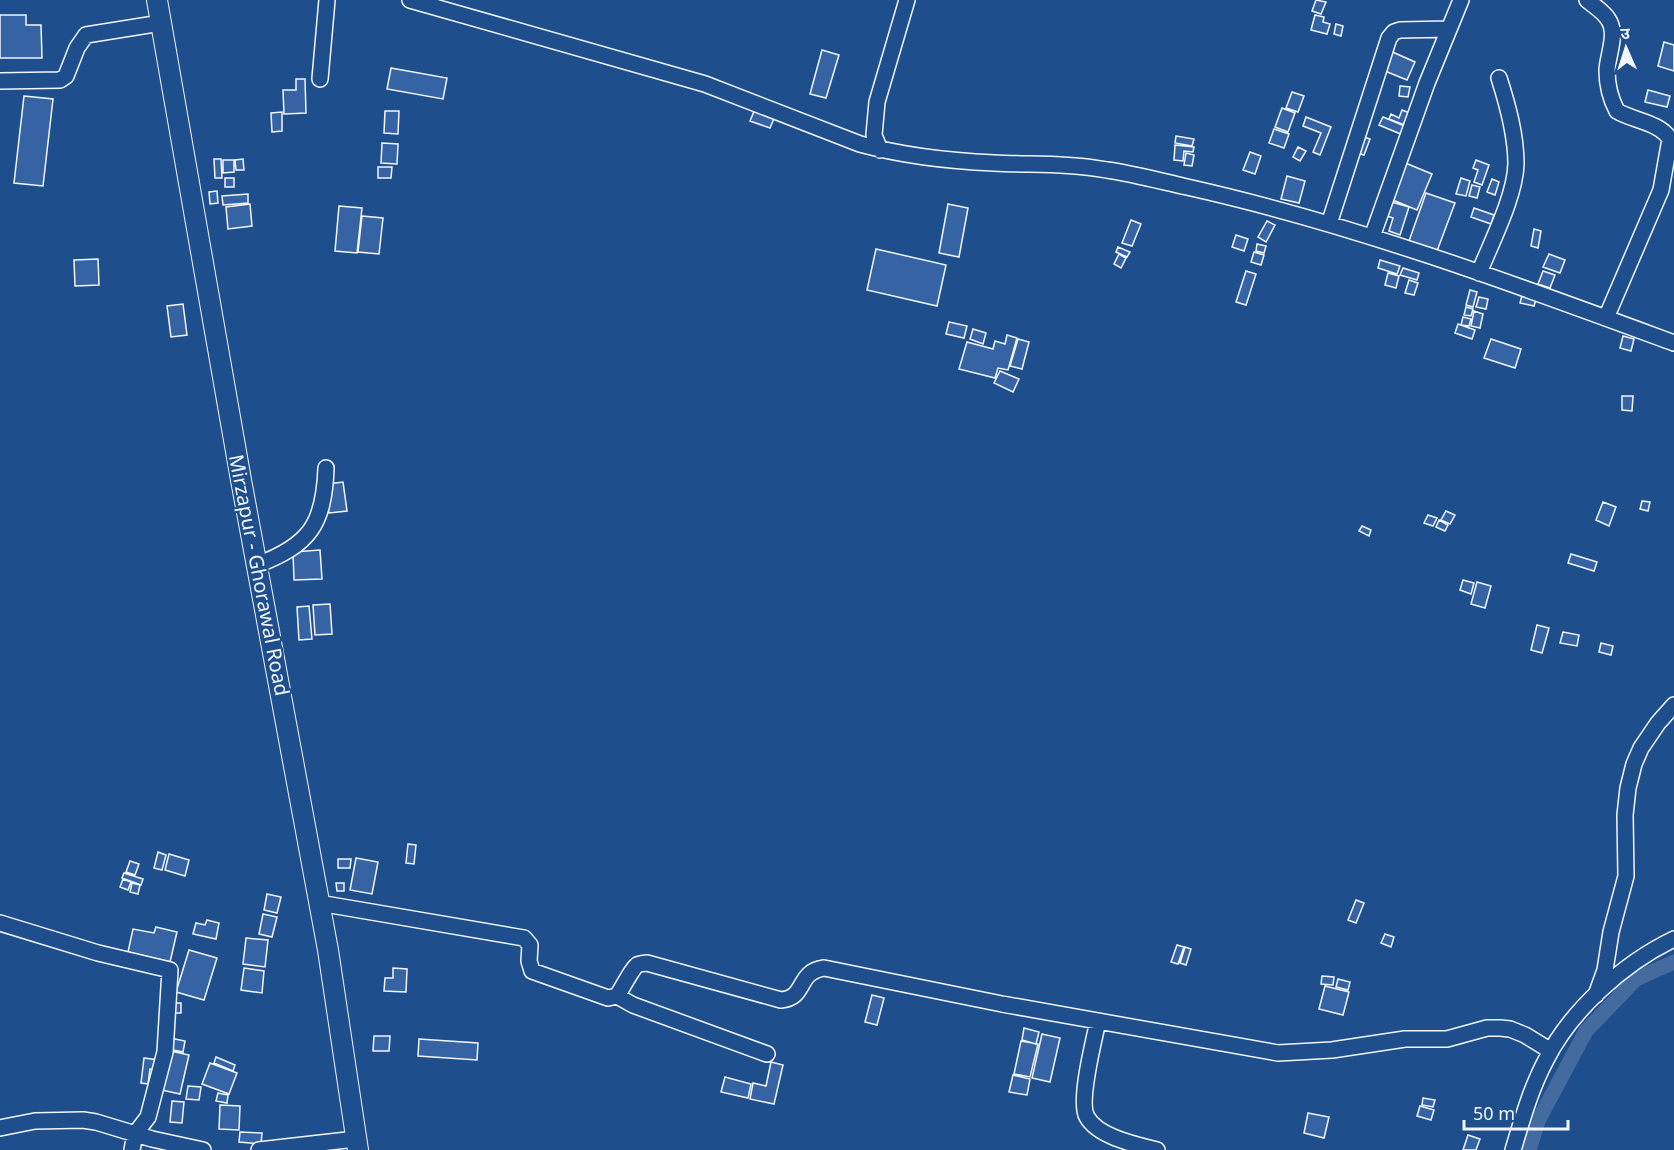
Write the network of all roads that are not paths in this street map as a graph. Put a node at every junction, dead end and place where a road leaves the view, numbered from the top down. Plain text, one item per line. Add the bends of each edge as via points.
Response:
1 (157, 0) edge
2 (327, 0) edge
3 (410, 0) edge
4 (908, 0) edge
5 (1461, 0) edge
6 (1587, 0) edge
7 (161, 23) junction
8 (1449, 29) junction
9 (1499, 78) dead end
10 (320, 79) dead end
11 (0, 81) edge
12 (880, 150) junction
13 (1329, 224) junction
14 (1372, 237) junction
15 (1479, 273) junction
16 (1606, 318) junction
17 (1673, 341) edge
18 (326, 468) dead end
19 (257, 565) junction
20 (1674, 705) edge
21 (319, 903) junction
22 (0, 923) edge
23 (1674, 939) edge
24 (1596, 995) junction
25 (617, 996) junction
26 (1098, 1021) junction
27 (1551, 1051) junction
28 (767, 1054) dead end
29 (0, 1128) edge
30 (135, 1134) junction
31 (357, 1144) edge
32 (132, 1150) edge
33 (203, 1150) edge
34 (259, 1150) edge
35 (1157, 1150) edge
36 (1513, 1150) edge

1 - 7 main road, Mirzapur - Ghorawal Road
2 - 10 street
3 - 12 street via 705,84
4 - 12 street via 877,102 874,135
5 - 8 street
6 - 16 street via 1610,20 1608,86 1617,111 1657,127 1670,139 1661,190
7 - 11 street via 86,35 66,76 60,80
7 - 19 main road, Mirzapur - Ghorawal Road
8 - 13 street via 1400,30 1389,38
8 - 14 street
9 - 15 street via 1516,165 1509,196
12 - 13 street via 925,158 1108,170 1249,201
13 - 14 street
14 - 15 street
15 - 16 street
16 - 17 street
18 - 19 street via 325,495 315,525 306,537 280,556
19 - 21 main road, Mirzapur - Ghorawal Road
20 - 24 street via 1641,748 1634,764 1625,815 1626,876
21 - 25 street via 524,938 530,945 532,971 608,998
21 - 31 main road, Mirzapur - Ghorawal Road
22 - 30 street via 170,970 165,1052 148,1117
23 - 24 street via 1645,955
24 - 27 street
25 - 26 street via 633,969 647,963 781,1000 795,995 814,969 824,968
25 - 28 street
26 - 27 street via 1288,1053 1405,1039 1447,1039 1500,1028 1525,1035
26 - 35 street via 1084,1096 1086,1116 1102,1131
27 - 36 street via 1531,1094
29 - 30 street via 35,1121 83,1119
30 - 32 street
30 - 33 street
31 - 34 street

